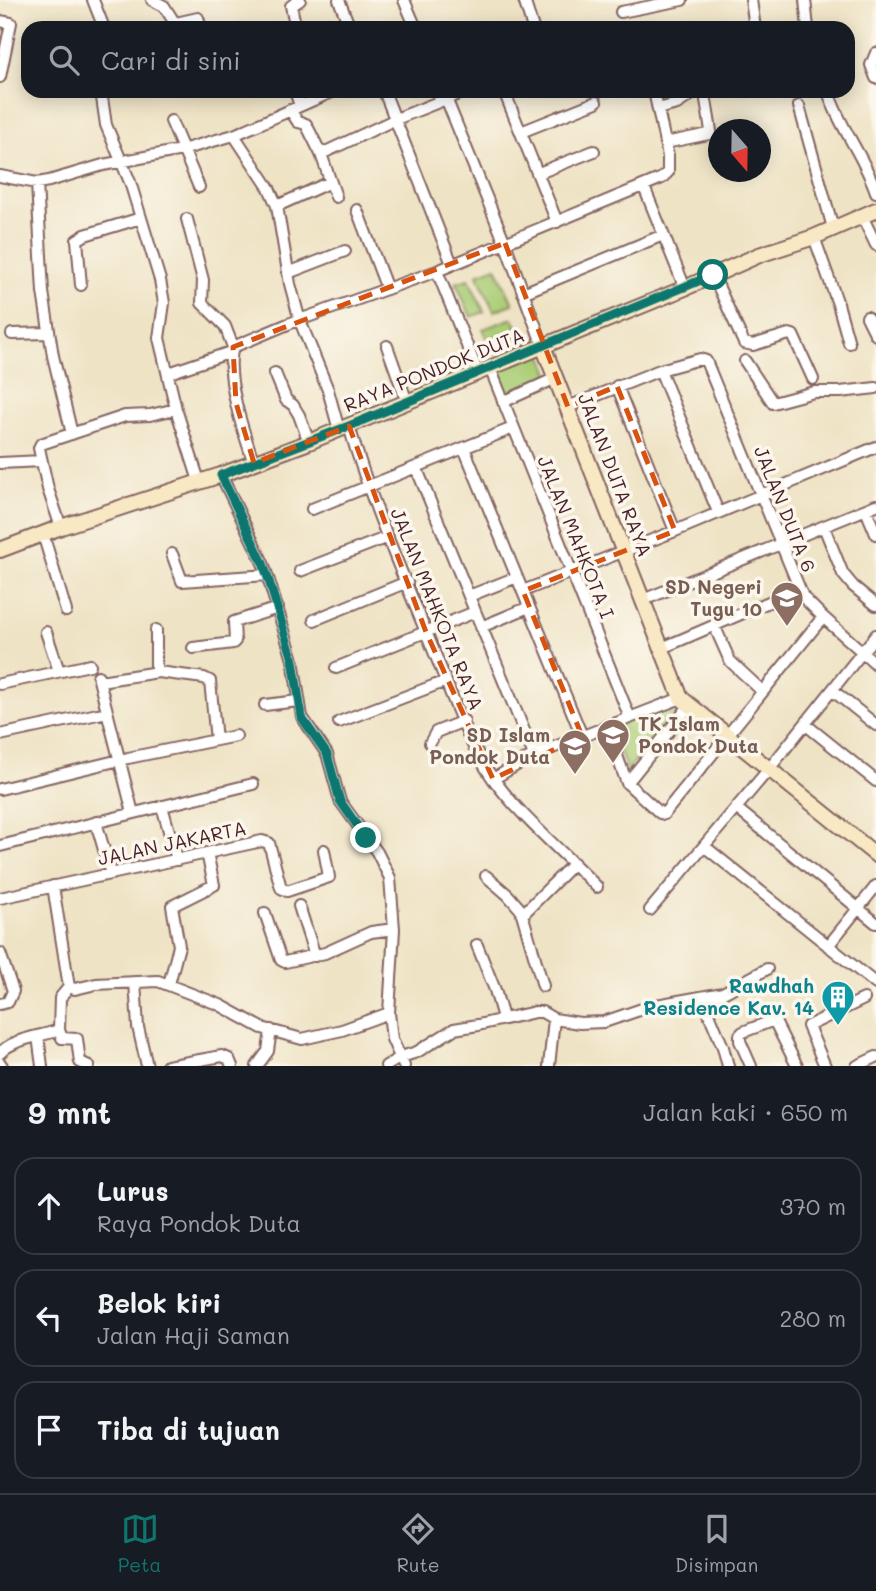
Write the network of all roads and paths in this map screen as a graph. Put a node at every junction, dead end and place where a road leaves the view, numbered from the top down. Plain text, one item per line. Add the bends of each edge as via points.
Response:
1 (93, 0) edge
2 (152, 0) edge
3 (300, 0) edge
4 (339, 0) edge
5 (418, 0) edge
6 (524, 0) edge
7 (682, 0) edge
8 (751, 0) edge
9 (805, 0) edge
10 (405, 2) edge
11 (621, 12) dead end
12 (0, 21) edge
13 (101, 21) edge
14 (174, 21) edge
15 (294, 21) edge
16 (347, 21) edge
17 (413, 21) edge
18 (531, 21) edge
19 (754, 21) edge
20 (807, 21) edge
21 (876, 53) edge
22 (0, 77) edge
23 (876, 78) edge
24 (103, 98) edge
25 (295, 98) edge
26 (318, 98) edge
27 (387, 98) edge
28 (438, 98) edge
29 (445, 98) edge
30 (507, 98) edge
31 (656, 98) edge
32 (686, 98) edge
33 (831, 98) edge
34 (706, 100) dead end
35 (596, 102) dead end
36 (799, 106) dead end
37 (295, 108) junction
38 (658, 109) junction
39 (396, 119) junction
40 (171, 121) dead end
41 (521, 132) junction
42 (234, 135) junction
43 (664, 138) junction
44 (182, 150) junction
45 (594, 151) dead end
46 (321, 154) junction
47 (121, 161) junction
48 (539, 173) junction
49 (0, 176) edge
50 (330, 182) junction
51 (37, 183) junction
52 (199, 187) dead end
53 (644, 187) junction
54 (876, 192) edge
55 (336, 197) dead end
56 (277, 206) junction
57 (357, 210) dead end
58 (869, 213) edge
59 (141, 218) junction
60 (187, 219) dead end
61 (557, 222) junction
62 (834, 228) junction
63 (663, 235) junction
64 (814, 237) junction
65 (505, 243) junction
66 (876, 245) edge
67 (345, 251) dead end
68 (452, 264) junction
69 (437, 271) junction
70 (288, 273) junction
71 (713, 275) junction
72 (81, 285) dead end
73 (685, 288) junction
74 (387, 289) junction
75 (523, 293) junction
76 (867, 317) dead end
77 (300, 321) junction
78 (48, 333) junction
79 (12, 334) dead end
80 (876, 335) edge
81 (849, 343) dead end
82 (387, 346) dead end
83 (543, 346) junction
84 (232, 350) junction
85 (745, 361) dead end
86 (660, 370) junction
87 (484, 371) junction
88 (169, 373) junction
89 (275, 373) dead end
90 (556, 378) junction
91 (813, 379) dead end
92 (617, 387) junction
93 (876, 388) edge
94 (407, 402) junction
95 (503, 402) junction
96 (568, 407) junction
97 (176, 409) junction
98 (344, 428) junction
99 (513, 428) junction
100 (72, 434) junction
101 (309, 442) junction
102 (876, 447) edge
103 (464, 448) junction
104 (42, 461) junction
105 (0, 463) edge
106 (254, 463) junction
107 (416, 467) junction
108 (221, 475) junction
109 (199, 481) junction
110 (368, 487) junction
111 (760, 496) junction
112 (871, 507) edge
113 (312, 509) dead end
114 (718, 512) junction
115 (61, 527) junction
116 (824, 527) junction
117 (675, 531) junction
118 (43, 534) junction
119 (876, 534) edge
120 (387, 537) junction
121 (780, 543) junction
122 (624, 550) junction
123 (0, 551) edge
124 (172, 554) dead end
125 (300, 571) dead end
126 (572, 571) junction
127 (267, 575) junction
128 (517, 577) junction
129 (407, 582) junction
130 (799, 589) junction
131 (523, 591) junction
132 (469, 596) junction
133 (643, 600) junction
134 (876, 605) edge
135 (529, 607) junction
136 (278, 608) junction
137 (66, 611) dead end
138 (475, 612) junction
139 (823, 617) junction
140 (314, 620) dead end
141 (714, 625) junction
142 (481, 627) junction
143 (156, 631) dead end
144 (46, 632) dead end
145 (426, 632) junction
146 (876, 635) edge
147 (193, 648) dead end
148 (662, 648) junction
149 (862, 653) junction
150 (876, 664) edge
151 (90, 665) dead end
152 (336, 668) dead end
153 (59, 671) junction
154 (158, 672) junction
155 (446, 681) junction
156 (0, 684) edge
157 (832, 690) junction
158 (762, 691) junction
159 (298, 701) junction
160 (686, 701) junction
161 (265, 705) dead end
162 (107, 712) junction
163 (630, 718) junction
164 (464, 721) junction
165 (339, 722) dead end
166 (805, 724) junction
167 (876, 725) edge
168 (606, 726) junction
169 (727, 735) junction
170 (0, 736) edge
171 (236, 736) dead end
172 (582, 736) junction
173 (216, 740) junction
174 (430, 743) dead end
175 (534, 755) junction
176 (119, 761) junction
177 (769, 769) junction
178 (493, 779) junction
179 (876, 781) edge
180 (627, 783) junction
181 (253, 784) dead end
182 (0, 789) edge
183 (162, 806) junction
184 (736, 808) junction
185 (133, 813) junction
186 (96, 822) junction
187 (0, 846) edge
188 (704, 846) junction
189 (324, 850) dead end
190 (207, 853) junction
191 (876, 855) edge
192 (177, 860) junction
193 (574, 863) junction
194 (111, 874) junction
195 (486, 876) dead end
196 (53, 886) junction
197 (597, 887) dead end
198 (876, 887) edge
199 (0, 898) edge
200 (299, 906) dead end
201 (858, 909) junction
202 (650, 910) dead end
203 (265, 913) dead end
204 (523, 914) junction
205 (876, 923) edge
206 (394, 929) junction
207 (477, 945) dead end
208 (828, 946) junction
209 (0, 953) edge
210 (315, 956) junction
211 (767, 969) dead end
212 (135, 982) junction
213 (169, 984) junction
214 (876, 984) edge
215 (542, 986) dead end
216 (69, 987) junction
217 (702, 997) junction
218 (864, 999) dead end
219 (0, 1004) edge
220 (389, 1013) junction
221 (503, 1018) junction
222 (554, 1019) junction
223 (60, 1030) junction
224 (271, 1030) junction
225 (38, 1036) junction
226 (0, 1054) edge
227 (876, 1057) edge
228 (402, 1062) edge
229 (41, 1066) edge
230 (89, 1066) edge
231 (147, 1066) edge
232 (167, 1066) edge
233 (232, 1066) edge
234 (257, 1066) edge
235 (386, 1066) edge
236 (549, 1066) edge
237 (728, 1066) edge
238 (751, 1066) edge
239 (797, 1066) edge
240 (825, 1066) edge
241 (857, 1066) edge

1 - 13 street
2 - 14 street via 164,6
3 - 15 street via 291,6
4 - 16 street
5 - 10 street
6 - 18 street
7 - 11 street
8 - 19 street
9 - 20 street
10 - 17 street
12 - 22 street via 11,23
21 - 23 street via 871,65
24 - 47 street via 106,125
25 - 37 street
26 - 37 street
27 - 39 street
28 - 39 street
29 - 65 street
30 - 41 street
31 - 38 street
32 - 38 street
33 - 54 street
34 - 43 street via 709,134
35 - 41 street
36 - 62 street
37 - 42 street
37 - 46 street via 298,121 306,124
38 - 43 street
39 - 46 street
39 - 68 street
40 - 44 street
41 - 48 street
42 - 44 street
42 - 56 street, JALAN MAHKOTA RAYA
43 - 53 street via 668,172
44 - 47 street
44 - 52 street
45 - 48 street
46 - 50 street
47 - 51 street
47 - 59 street
48 - 61 street
49 - 51 street
50 - 55 street
50 - 56 street
51 - 78 street
53 - 61 street
53 - 63 street
56 - 70 street, JALAN MAHKOTA RAYA
57 - 74 street
58 - 62 main road, RAYA PONDOK DUTA
58 - 66 street
59 - 72 street via 77,240
59 - 88 street via 163,292 159,338
60 - 84 street via 204,282 202,303 225,326
61 - 65 street
62 - 64 main road, RAYA PONDOK DUTA
63 - 73 street
63 - 75 street
64 - 71 main road, RAYA PONDOK DUTA
64 - 81 street
65 - 68 street
65 - 75 street
67 - 70 street
68 - 69 street
69 - 74 street
69 - 87 street, JALAN MAHKOTA I
70 - 77 street, JALAN MAHKOTA RAYA
71 - 73 main road, RAYA PONDOK DUTA
71 - 91 street via 744,344 793,335
73 - 83 main road, RAYA PONDOK DUTA
74 - 77 street
75 - 83 street
76 - 80 street
77 - 84 street
77 - 98 street, JALAN MAHKOTA RAYA
78 - 79 street
78 - 100 street
82 - 94 street
83 - 87 main road, RAYA PONDOK DUTA
83 - 90 main road, JALAN DUTA RAYA
84 - 88 street
84 - 106 street via 236,403
85 - 93 street via 773,403 814,392
86 - 92 street
86 - 111 street, JALAN DUTA 6 via 703,360 709,365
86 - 114 street
87 - 94 main road, RAYA PONDOK DUTA
87 - 95 street, JALAN MAHKOTA I
88 - 97 street
89 - 101 street
90 - 95 street
90 - 96 main road, JALAN DUTA RAYA
92 - 96 street
92 - 117 street
94 - 98 main road, RAYA PONDOK DUTA
95 - 99 street, JALAN MAHKOTA I
96 - 122 main road, JALAN DUTA RAYA
97 - 100 street via 125,416
97 - 109 street
98 - 101 main road, RAYA PONDOK DUTA
98 - 110 street, JALAN MAHKOTA RAYA
99 - 103 street
99 - 126 street, JALAN MAHKOTA I
100 - 104 street via 41,444
101 - 106 main road, RAYA PONDOK DUTA
102 - 111 street
103 - 107 street
103 - 128 street
104 - 105 street
104 - 115 street
106 - 108 main road, RAYA PONDOK DUTA
107 - 110 street
107 - 132 street
108 - 109 main road, RAYA PONDOK DUTA
108 - 127 street
109 - 115 main road, RAYA PONDOK DUTA
110 - 113 street
110 - 120 street, JALAN MAHKOTA RAYA
111 - 114 street
111 - 121 street, JALAN DUTA 6
112 - 116 street
112 - 119 street
114 - 117 street
115 - 118 main road, RAYA PONDOK DUTA
116 - 121 street
116 - 134 street via 847,580
117 - 122 street
118 - 123 main road, RAYA PONDOK DUTA
118 - 137 street
120 - 125 street
120 - 129 street, JALAN MAHKOTA RAYA
121 - 130 street, JALAN DUTA 6
121 - 133 street
122 - 126 street
122 - 133 main road, JALAN DUTA RAYA
124 - 127 street via 181,581
126 - 131 street
126 - 163 street, JALAN MAHKOTA I
127 - 136 street
128 - 131 street
128 - 132 street
129 - 140 street
129 - 145 street, JALAN MAHKOTA RAYA
130 - 139 street, JALAN DUTA 6
130 - 141 street
131 - 135 street
132 - 138 street
133 - 148 main road, JALAN DUTA RAYA
135 - 142 street
135 - 172 street
136 - 147 street via 234,622 233,643
136 - 159 street via 293,660
138 - 142 street
138 - 145 street
139 - 149 street, JALAN DUTA 6
139 - 158 street
141 - 148 street
141 - 158 street via 730,662
142 - 175 street
143 - 154 street
144 - 153 street
145 - 152 street
145 - 155 street, JALAN MAHKOTA RAYA
146 - 149 street
148 - 160 main road, JALAN DUTA RAYA
149 - 150 street, JALAN DUTA 6
149 - 157 street
151 - 153 street
153 - 156 street
154 - 162 street via 99,678
154 - 173 street via 210,681
155 - 164 street, JALAN MAHKOTA RAYA
155 - 165 street
157 - 166 street
157 - 167 street
158 - 169 street
159 - 161 street
159 - 206 street via 304,723 330,761 340,801 388,872
160 - 163 street
160 - 169 main road
160 - 180 street
162 - 170 street
162 - 176 street
163 - 168 street
164 - 174 street via 436,732
164 - 178 street, JALAN MAHKOTA RAYA
166 - 177 street
166 - 179 street
168 - 172 street
168 - 180 street
169 - 177 main road
169 - 180 street via 664,814
171 - 173 street
172 - 175 street
173 - 176 street
175 - 178 street
176 - 182 street
176 - 185 street
177 - 184 street
177 - 191 main road
178 - 193 street, JALAN MAHKOTA RAYA
181 - 183 street
183 - 185 street
183 - 192 street
184 - 188 street
184 - 201 street
185 - 186 street
186 - 187 street
186 - 194 street
188 - 202 street
188 - 208 street
189 - 190 street, JALAN JAKARTA via 329,877 284,891 266,841
190 - 192 street, JALAN JAKARTA
190 - 213 street via 214,886 172,905 179,946
192 - 194 street, JALAN JAKARTA
193 - 197 street, JALAN MAHKOTA RAYA
193 - 204 street
194 - 196 street, JALAN JAKARTA
195 - 204 street
196 - 199 street, JALAN JAKARTA
196 - 216 street
198 - 201 street
200 - 210 street
201 - 205 street
201 - 208 street
203 - 210 street via 281,960
204 - 215 street
206 - 210 street via 372,932
206 - 220 street
207 - 221 street
208 - 214 street
209 - 219 street via 13,991 8,1002
211 - 217 street via 723,992
212 - 213 street
212 - 216 street
212 - 231 street
213 - 224 street
216 - 223 street via 60,998
217 - 222 street via 651,1006 604,1022
217 - 237 street
218 - 240 street via 807,1026
220 - 224 street via 308,1038
220 - 228 street via 392,1039
221 - 222 street via 542,1012
221 - 228 street via 446,1031
222 - 236 street
223 - 225 street
223 - 230 street via 62,1038 77,1039 80,1062
224 - 234 street via 268,1051
225 - 226 street
225 - 229 street
227 - 241 street
228 - 235 street
232 - 233 street via 222,1056
238 - 239 street via 740,1035 774,1020

